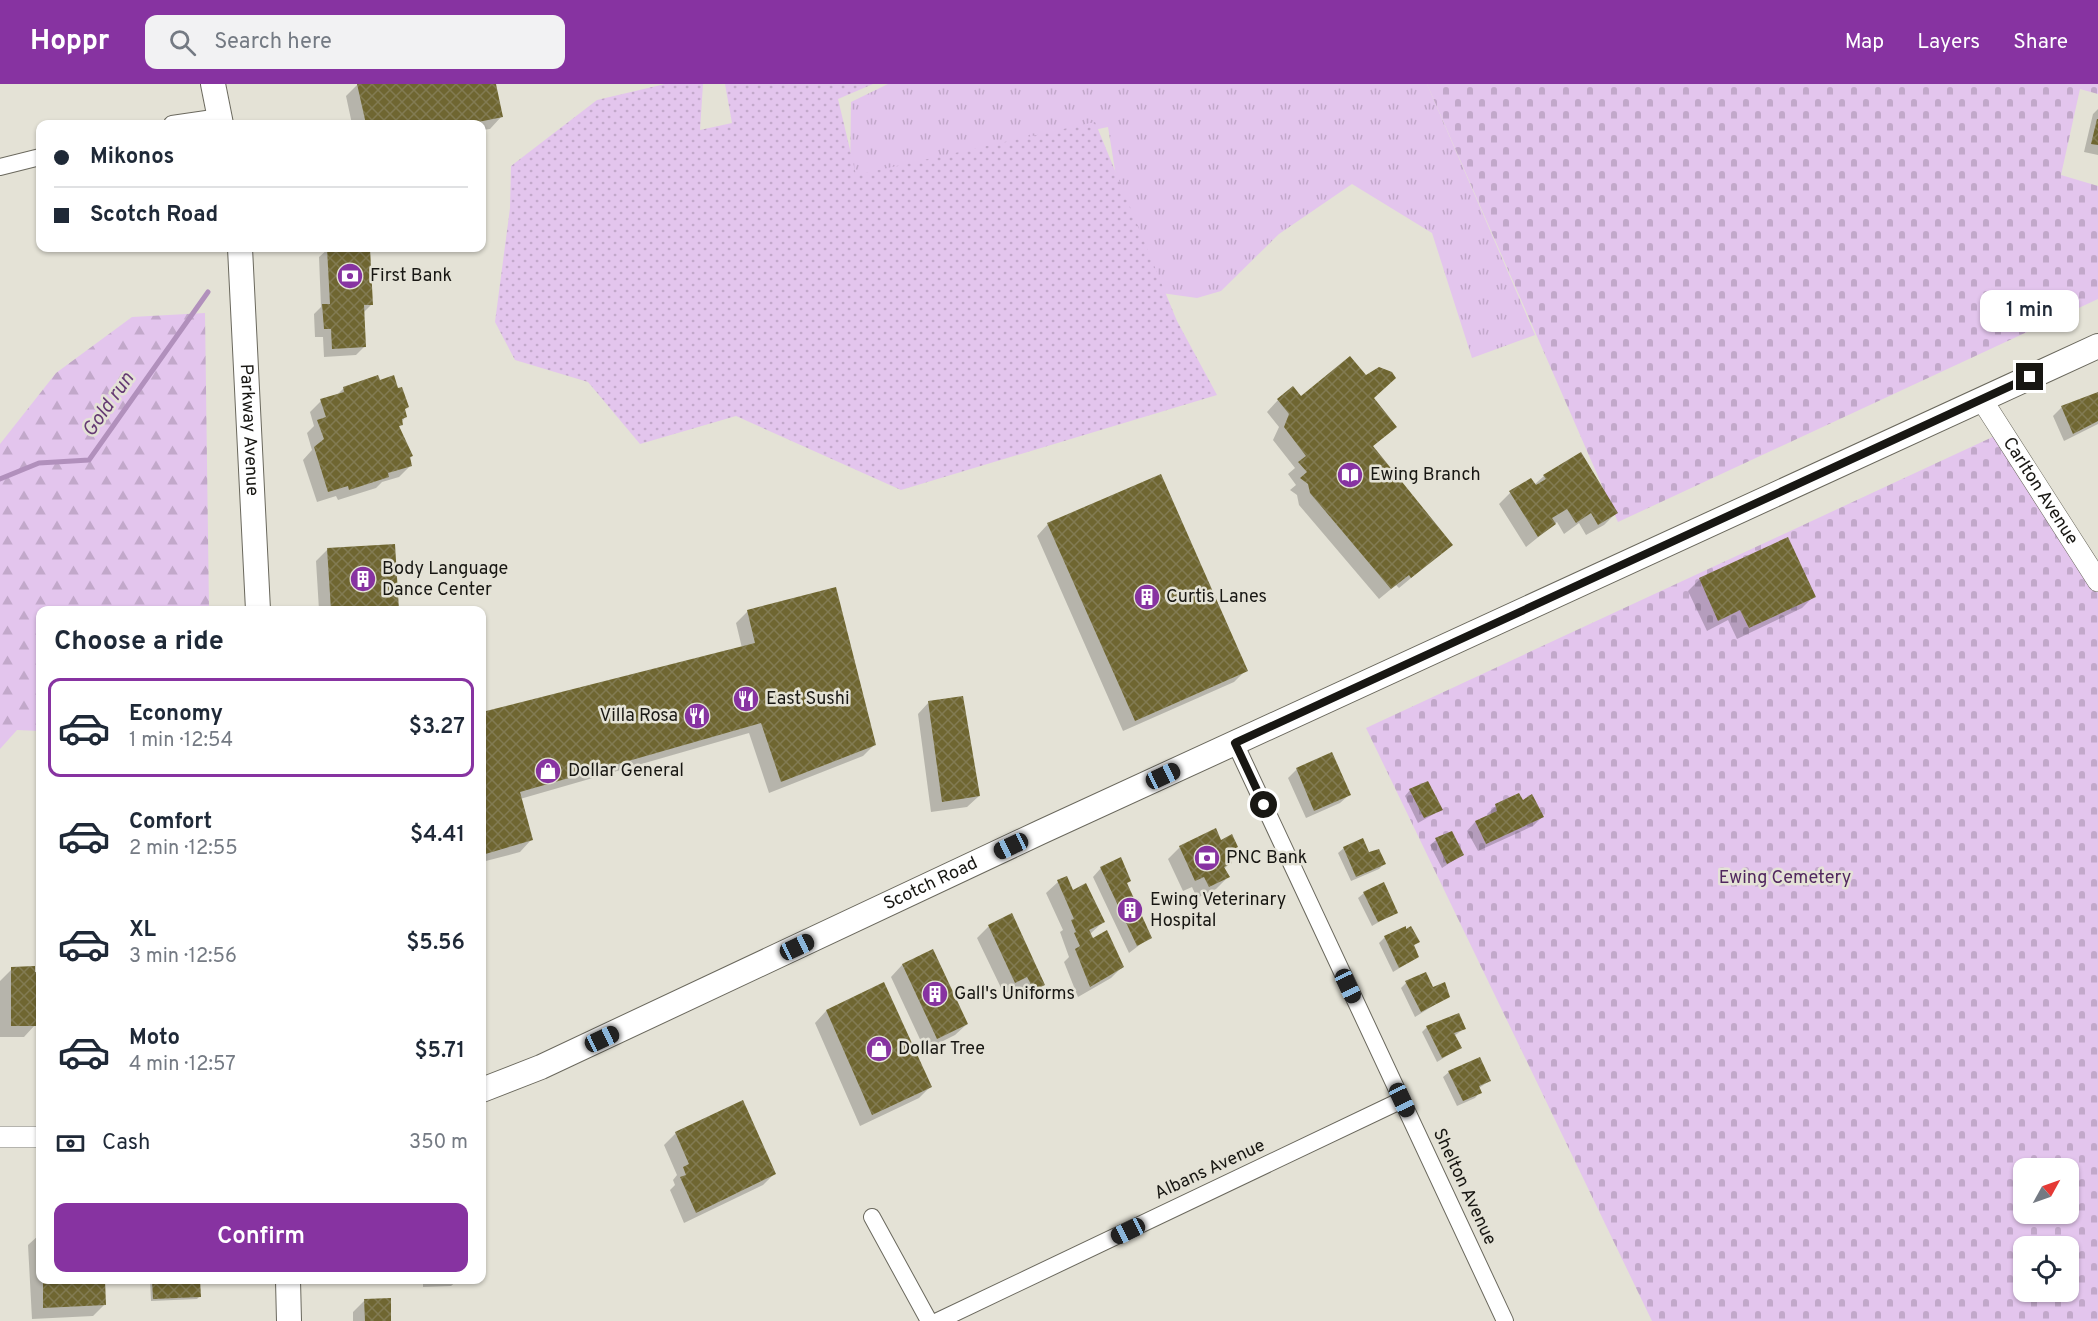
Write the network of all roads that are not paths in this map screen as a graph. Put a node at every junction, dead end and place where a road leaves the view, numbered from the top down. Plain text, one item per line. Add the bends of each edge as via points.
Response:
1 (213, 84) edge
2 (221, 120) edge
3 (36, 158) edge
4 (0, 167) edge
5 (240, 252) edge
6 (2098, 346) edge
7 (1982, 400) junction
8 (2098, 581) edge
9 (258, 606) edge
10 (1235, 743) junction
11 (486, 1088) edge
12 (1402, 1100) junction
13 (0, 1137) edge
14 (36, 1137) edge
15 (872, 1217) dead end
16 (288, 1284) edge
17 (289, 1321) edge
18 (929, 1321) edge
19 (938, 1321) edge
20 (1505, 1321) edge

1 - 2 main road
3 - 4 street
5 - 9 main road, Parkway Avenue
6 - 7 main road, Scotch Road
7 - 8 street, Carlton Avenue
7 - 10 main road, Scotch Road
10 - 11 main road, Scotch Road via 541,1067
10 - 12 street, Shelton Avenue
12 - 19 street, Albans Avenue
12 - 20 street, Shelton Avenue
13 - 14 street
15 - 18 street
16 - 17 main road

